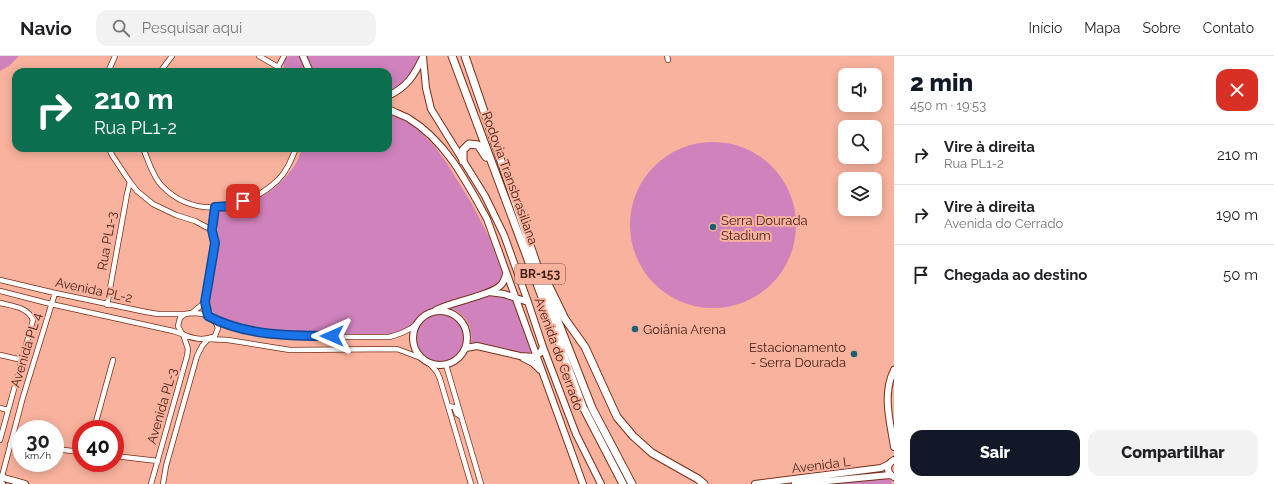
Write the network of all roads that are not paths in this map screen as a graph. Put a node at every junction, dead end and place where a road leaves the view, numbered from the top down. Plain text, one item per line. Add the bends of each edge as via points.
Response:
1 (115, 56) edge
2 (175, 56) edge
3 (259, 56) edge
4 (284, 56) edge
5 (303, 56) edge
6 (423, 56) edge
7 (452, 56) edge
8 (465, 56) edge
9 (278, 67) joint
10 (110, 68) edge
11 (163, 68) edge
12 (307, 68) edge
13 (392, 94) edge
14 (392, 111) edge
15 (111, 152) edge
16 (145, 152) edge
17 (294, 152) edge
18 (463, 161) junction
19 (494, 168) junction
20 (130, 182) junction
21 (215, 207) junction
22 (212, 230) junction
23 (538, 266) junction
24 (506, 274) junction
25 (0, 280) edge
26 (0, 291) edge
27 (489, 292) junction
28 (55, 293) junction
29 (515, 297) junction
30 (0, 302) edge
31 (205, 302) junction
32 (528, 302) junction
33 (51, 304) junction
34 (108, 305) junction
35 (434, 312) junction
36 (192, 313) junction
37 (185, 314) junction
38 (208, 316) junction
39 (214, 320) junction
40 (418, 323) junction
41 (182, 334) junction
42 (208, 339) junction
43 (543, 347) junction
44 (466, 348) junction
45 (0, 355) edge
46 (520, 356) junction
47 (536, 356) junction
48 (421, 358) junction
49 (22, 360) junction
50 (113, 360) dead end
51 (428, 363) junction
52 (446, 365) junction
53 (894, 370) edge
54 (541, 372) junction
55 (448, 406) junction
56 (0, 408) edge
57 (8, 410) junction
58 (461, 418) junction
59 (96, 420) edge
60 (0, 440) edge
61 (10, 444) joint
62 (894, 447) edge
63 (124, 457) edge
64 (158, 461) junction
65 (892, 461) edge
66 (892, 476) edge
67 (811, 479) junction
68 (1, 482) edge
69 (25, 484) edge
70 (151, 484) edge
71 (164, 484) edge
72 (471, 484) edge
73 (481, 484) edge
74 (583, 484) edge
75 (601, 484) edge
76 (624, 484) edge
77 (632, 484) edge
78 (704, 484) edge
79 (755, 484) edge
80 (795, 484) edge

1 - 10 street
2 - 11 street
3 - 9 street
4 - 9 street
5 - 12 main road
6 - 13 main road via 414,76
6 - 18 main road, Avenida do Cerrado via 431,109
7 - 19 highway, Rodovia Transbrasiliana / BR-153
8 - 23 highway, Rodovia Transbrasiliana / BR-153
14 - 24 main road, Avenida do Cerrado via 419,126 448,154 487,219
15 - 20 street
16 - 21 street via 162,186 180,200 194,206
17 - 21 street via 290,164 264,191 232,206
18 - 19 highway via 464,148 474,144 481,148
18 - 32 main road, Avenida do Cerrado via 485,196 504,235
19 - 76 highway, Rodovia Transbrasiliana / BR-153 via 583,407
20 - 22 street via 153,204
20 - 34 street, Rua PL1-3
21 - 22 street
22 - 31 street via 215,243
23 - 77 highway, Rodovia Transbrasiliana / BR-153 via 592,408
23 - 78 highway via 565,319 585,347 617,417 652,453
24 - 27 main road via 504,282
24 - 29 main road, Avenida do Cerrado
25 - 28 street, Avenida PL-2
26 - 33 street, Avenida PL-2
27 - 29 main road
27 - 35 main road
28 - 33 street, Avenida PL 4
28 - 34 street, Avenida PL-2
29 - 32 main road
29 - 47 main road, Avenida do Cerrado
30 - 49 street via 24,309 31,314 33,320
31 - 36 street
31 - 38 street
32 - 43 main road, Avenida do Cerrado
33 - 41 street, Avenida PL-2
33 - 61 street, Avenida PL 4
34 - 37 street, Avenida PL-2 via 158,314
35 - 40 main road via 424,316
35 - 44 main road via 448,312 461,320 467,334
36 - 37 street
36 - 38 street
37 - 41 street via 178,323
38 - 39 street
39 - 40 street via 241,329 290,336 388,337 402,334
39 - 42 street via 218,332
40 - 48 main road via 413,341
41 - 42 street via 195,339
41 - 64 street, Avenida PL-3 via 188,349 187,356
42 - 48 street via 290,350 397,349
42 - 71 street, Avenida PL-3 via 197,356 166,466
43 - 47 main road
43 - 75 main road, Avenida do Cerrado via 576,434
44 - 46 main road via 477,346
44 - 52 main road via 461,356
45 - 49 street
46 - 47 main road
46 - 54 main road via 533,363
47 - 54 main road, Avenida do Cerrado
48 - 51 main road
49 - 57 street
50 - 59 street
51 - 52 main road
51 - 55 street via 437,372
52 - 58 street
53 - 62 main road via 890,379 887,404
54 - 74 main road, Avenida do Cerrado
55 - 58 street via 454,407
55 - 72 street
56 - 57 street
57 - 60 street
58 - 73 street
61 - 68 street, Avenida PL 4
63 - 64 street
64 - 70 street, Avenida PL-3
65 - 66 main road via 888,470
65 - 67 main road, Avenida L via 881,468
66 - 67 main road, Avenida L
67 - 79 main road, Avenida L
67 - 80 main road, Avenida L
68 - 69 main road

